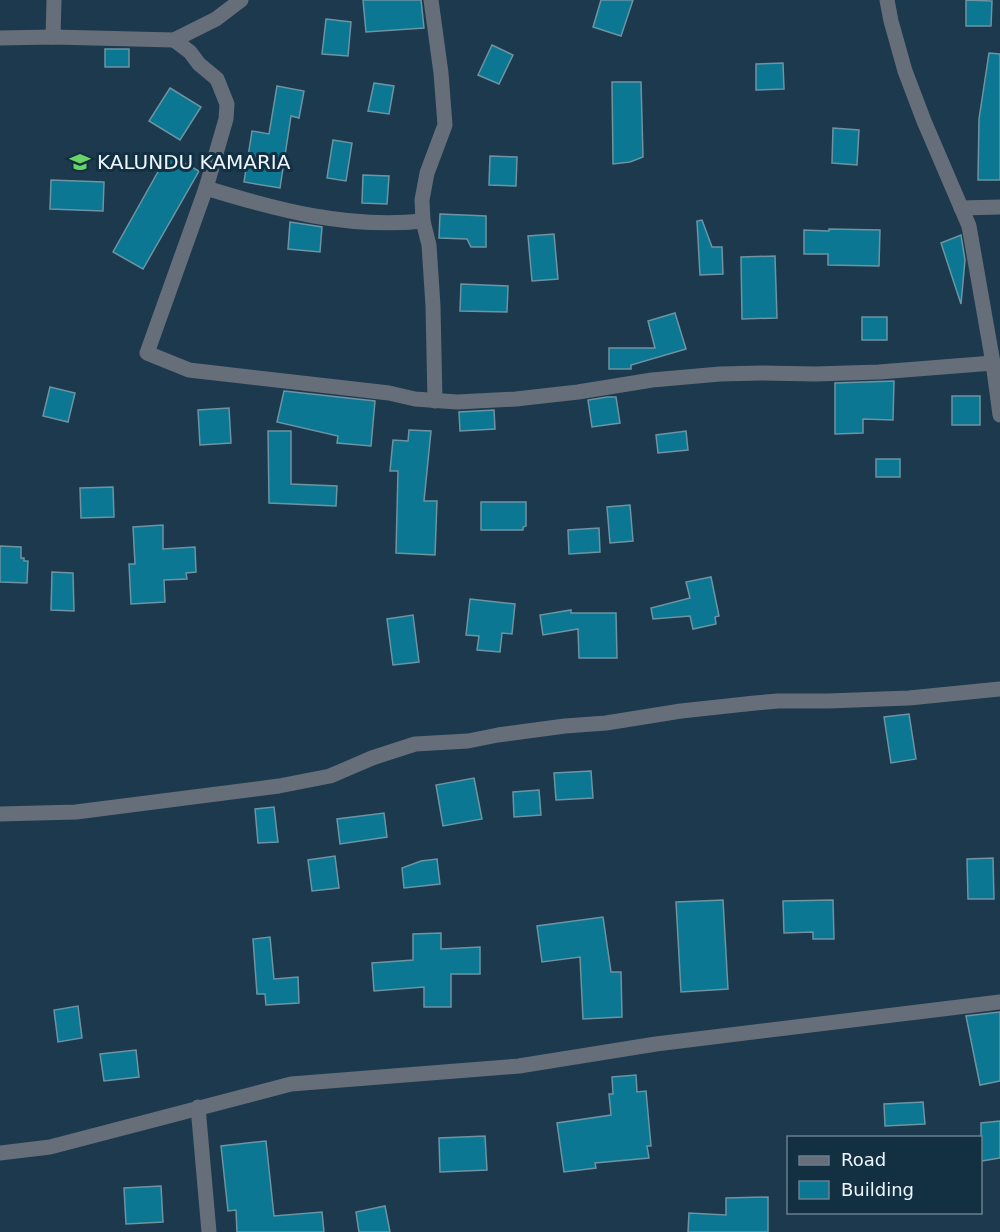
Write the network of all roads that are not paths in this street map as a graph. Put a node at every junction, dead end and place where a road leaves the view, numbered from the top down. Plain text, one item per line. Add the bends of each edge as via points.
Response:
1 (54, 0) edge
2 (241, 0) edge
3 (431, 0) edge
4 (887, 0) edge
5 (53, 37) junction
6 (0, 38) edge
7 (174, 40) junction
8 (206, 188) junction
9 (1000, 207) edge
10 (961, 208) junction
11 (423, 221) junction
12 (993, 363) junction
13 (435, 401) junction
14 (1000, 415) edge
15 (1000, 689) edge
16 (0, 814) edge
17 (1000, 1002) edge
18 (198, 1107) junction
19 (0, 1152) edge
20 (209, 1232) edge

1 - 5 street
2 - 7 street via 216,20
3 - 11 street via 445,125 427,173
4 - 10 street via 905,71
5 - 6 street
5 - 7 street
7 - 8 street via 217,79 226,104 226,120
8 - 11 street via 315,217
8 - 13 street via 147,353 189,370
9 - 10 street
10 - 12 street via 969,226
11 - 13 street via 429,245
12 - 13 street via 868,372 720,374 516,399
12 - 14 street
15 - 16 street via 909,698 778,701 468,741 415,744 330,776 279,786 75,812
17 - 18 street via 656,1044 519,1066 291,1084
18 - 19 street via 50,1147
18 - 20 street

